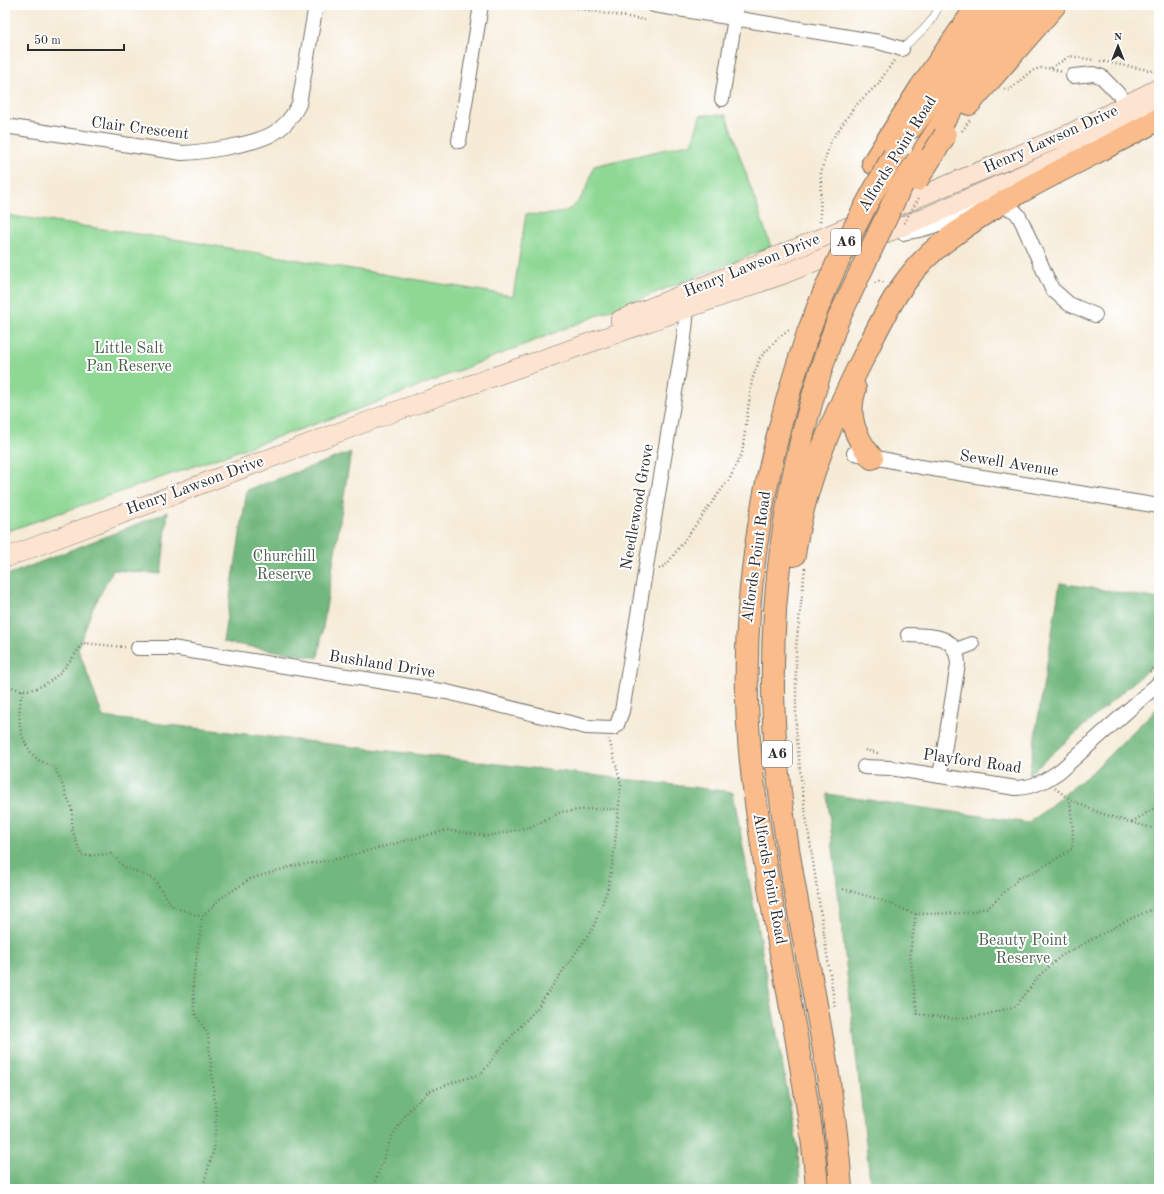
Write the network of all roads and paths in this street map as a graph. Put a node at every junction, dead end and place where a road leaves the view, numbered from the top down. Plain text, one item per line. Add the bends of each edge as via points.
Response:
1 (316, 5) edge
2 (481, 5) edge
3 (557, 5) edge
4 (654, 5) edge
5 (939, 5) edge
6 (978, 5) edge
7 (1002, 5) edge
8 (1027, 5) edge
9 (1055, 5) edge
10 (736, 12) edge
11 (646, 20) dead end
12 (902, 48) junction
13 (1073, 76) joint
14 (1001, 86) dead end
15 (1159, 88) edge
16 (722, 99) dead end
17 (1129, 105) junction
18 (1159, 107) edge
19 (1159, 119) edge
20 (5, 126) edge
21 (951, 133) junction
22 (459, 141) dead end
23 (921, 194) dead end
24 (997, 206) junction
25 (894, 222) junction
26 (820, 239) junction
27 (862, 242) junction
28 (877, 276) dead end
29 (872, 288) dead end
30 (685, 302) junction
31 (1095, 315) dead end
32 (801, 336) junction
33 (868, 347) junction
34 (863, 455) joint
35 (1159, 506) edge
36 (5, 558) edge
37 (806, 560) dead end
38 (908, 635) dead end
39 (972, 644) dead end
40 (138, 648) joint
41 (956, 650) junction
42 (1159, 664) edge
43 (1153, 679) edge
44 (5, 684) edge
45 (22, 690) junction
46 (612, 727) junction
47 (957, 759) dead end
48 (777, 766) junction
49 (864, 767) dead end
50 (969, 767) dead end
51 (940, 776) junction
52 (1046, 780) junction
53 (1070, 800) junction
54 (1159, 805) edge
55 (617, 809) junction
56 (1132, 822) junction
57 (1159, 830) edge
58 (843, 889) dead end
59 (1159, 906) edge
60 (916, 914) junction
61 (202, 917) junction
62 (836, 1008) dead end
63 (202, 1189) edge
64 (372, 1189) edge
65 (817, 1189) edge
66 (841, 1189) edge

1 - 20 street, Clair Crescent via 299,104 284,125 272,134 207,151 182,153
2 - 22 street
3 - 11 path
4 - 10 street
5 - 12 lane via 926,27
6 - 32 highway via 916,94 874,163 831,246
7 - 32 highway, Alfords Point Road / A6, bridge via 941,85 894,155 866,202
8 - 21 highway, Alfords Point Road / A6 via 976,73
9 - 21 highway via 977,94
10 - 12 street
10 - 16 street
12 - 26 path via 878,84 855,106 830,141 821,171
13 - 14 path via 1043,67 1030,71 1009,90
13 - 17 street via 1094,74 1102,77
15 - 17 main road, Henry Lawson Drive
17 - 26 main road, Henry Lawson Drive via 1071,133
18 - 27 main road, Henry Lawson Drive via 1061,158
19 - 24 highway, A6 via 1046,177
21 - 25 highway, Alfords Point Road / A6, bridge via 899,190
23 - 25 path, bridge
24 - 27 street via 929,227
24 - 31 street via 1018,214 1050,284 1060,298
24 - 33 highway, A6 via 946,240 917,268 893,301
25 - 48 highway, Alfords Point Road / A6, bridge via 838,322 805,421 792,478 781,542 773,638
26 - 30 main road, Henry Lawson Drive
27 - 30 main road, Henry Lawson Drive via 784,274
28 - 29 path
30 - 36 main road, Henry Lawson Drive
30 - 46 street, Needlewood Grove via 684,338 622,711
32 - 65 highway, Alfords Point Road / A6 via 770,467 750,586 747,678 752,767 760,827 807,1104
33 - 34 highway via 850,409
33 - 48 highway, A6 via 827,440 810,486 799,527 788,601 786,706
34 - 35 street, Sewell Avenue
37 - 62 path via 796,647 796,729 802,789
38 - 41 street via 942,639 950,642
39 - 41 street
40 - 45 path via 83,643 67,666 46,685
40 - 46 street, Bushland Drive via 172,648 440,691 558,721
41 - 51 street via 958,664
42 - 43 path
43 - 52 street, Playford Road
44 - 45 path
45 - 61 path via 18,715 22,736 36,759 55,767 72,808 72,830 82,856 111,854 126,868 153,878 173,907
46 - 55 path via 621,784
47 - 50 path via 960,764
48 - 66 highway, Alfords Point Road / A6 via 830,1092
49 - 51 street, Playford Road via 890,768
51 - 52 street, Playford Road via 1016,788 1036,785
52 - 53 path
53 - 56 path
53 - 60 path via 1072,849 1019,878 989,907 968,913
54 - 56 path
55 - 61 path via 561,812 531,826 487,836 447,830 332,860 293,866 250,879 220,899
55 - 64 path via 613,862 607,891 593,928 537,1008 481,1074 428,1092 408,1111 391,1138
56 - 57 path
58 - 60 path
59 - 60 path via 1061,956 1040,975 1016,1006 985,1016 954,1019 917,1014 910,953
61 - 63 path via 193,982 194,1012 208,1034 216,1116 214,1149

